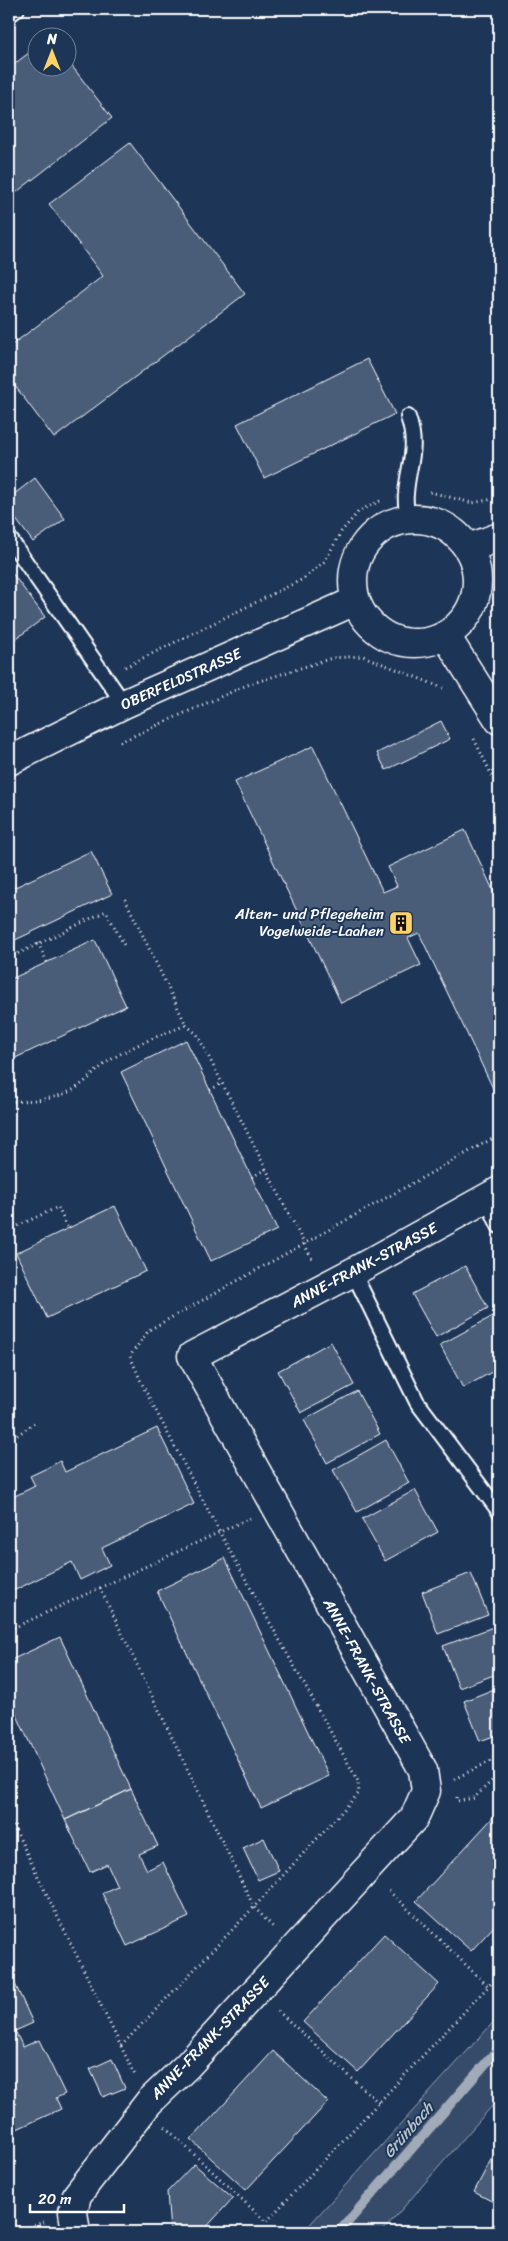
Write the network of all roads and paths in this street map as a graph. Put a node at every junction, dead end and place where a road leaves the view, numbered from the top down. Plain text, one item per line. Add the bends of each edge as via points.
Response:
1 (17, 9) edge
2 (9, 15) edge
3 (408, 417) dead end
4 (499, 498) edge
5 (406, 506) junction
6 (499, 537) edge
7 (9, 538) edge
8 (469, 548) junction
9 (355, 601) junction
10 (446, 636) junction
11 (470, 675) junction
12 (106, 676) junction
13 (441, 688) junction
14 (447, 696) dead end
15 (124, 704) junction
16 (499, 720) edge
17 (471, 731) dead end
18 (115, 744) dead end
19 (9, 761) edge
20 (499, 790) edge
21 (125, 899) dead end
22 (38, 944) junction
23 (124, 945) dead end
24 (9, 958) edge
25 (47, 962) dead end
26 (186, 1025) junction
27 (222, 1083) junction
28 (210, 1090) dead end
29 (9, 1102) edge
30 (499, 1135) edge
31 (266, 1169) junction
32 (252, 1177) dead end
33 (493, 1195) edge
34 (499, 1226) edge
35 (68, 1229) dead end
36 (9, 1230) edge
37 (304, 1244) junction
38 (353, 1272) junction
39 (326, 1286) junction
40 (9, 1323) edge
41 (9, 1358) edge
42 (36, 1422) dead end
43 (9, 1440) edge
44 (275, 1506) junction
45 (499, 1511) edge
46 (220, 1533) junction
47 (100, 1588) junction
48 (9, 1630) edge
49 (499, 1758) edge
50 (499, 1776) edge
51 (454, 1779) junction
52 (455, 1786) dead end
53 (426, 1791) junction
54 (456, 1794) dead end
55 (9, 1817) edge
56 (367, 1870) junction
57 (254, 1907) junction
58 (294, 1948) junction
59 (499, 1975) edge
60 (489, 1987) junction
61 (255, 1991) junction
62 (121, 2046) junction
63 (149, 2102) junction
64 (379, 2103) junction
65 (76, 2232) edge

1 - 2 lane
3 - 5 lane via 414,451
4 - 5 path via 472,503 428,491
5 - 8 street via 453,530
5 - 9 street via 361,547 352,573
5 - 12 path via 392,495 360,511 341,532 325,561 303,579
6 - 8 street
7 - 12 lane
8 - 10 street via 478,572 476,597 465,620
9 - 10 street via 369,624 392,640 419,644
9 - 15 street, OBERFELDSTRASSE
10 - 11 street
11 - 13 path
11 - 16 street
12 - 15 lane
13 - 14 path
13 - 18 path via 363,656 332,658 247,685
15 - 19 street, OBERFELDSTRASSE
17 - 20 path
21 - 26 path
22 - 23 path via 106,911
22 - 24 path
22 - 25 path
26 - 27 path via 197,1034
26 - 29 path via 128,1049 67,1093
27 - 28 path
27 - 31 path
30 - 37 path
31 - 32 path
31 - 37 path
33 - 34 lane
33 - 38 street, ANNE-FRANK-STRASSE
35 - 36 path via 58,1207
37 - 39 path
37 - 46 path via 150,1330 130,1356
38 - 39 street, ANNE-FRANK-STRASSE
38 - 45 lane via 417,1402
39 - 44 street, ANNE-FRANK-STRASSE via 192,1356
40 - 41 path via 13,1338
42 - 43 path
44 - 46 path
44 - 53 street, ANNE-FRANK-STRASSE via 423,1770
46 - 47 path
46 - 57 path via 359,1787 359,1793
47 - 48 path
47 - 57 path
49 - 51 path
50 - 54 path via 474,1798 458,1801
51 - 52 path
51 - 53 path
53 - 56 street, ANNE-FRANK-STRASSE via 414,1818
55 - 62 path
56 - 58 street, ANNE-FRANK-STRASSE
56 - 60 path
57 - 58 path
57 - 62 path
58 - 61 street, ANNE-FRANK-STRASSE
59 - 60 path
60 - 64 path
61 - 63 street, ANNE-FRANK-STRASSE via 187,2066
61 - 64 path
62 - 63 path
63 - 64 path via 156,2119 266,2222
63 - 65 street, ANNE-FRANK-STRASSE via 77,2195 73,2212

